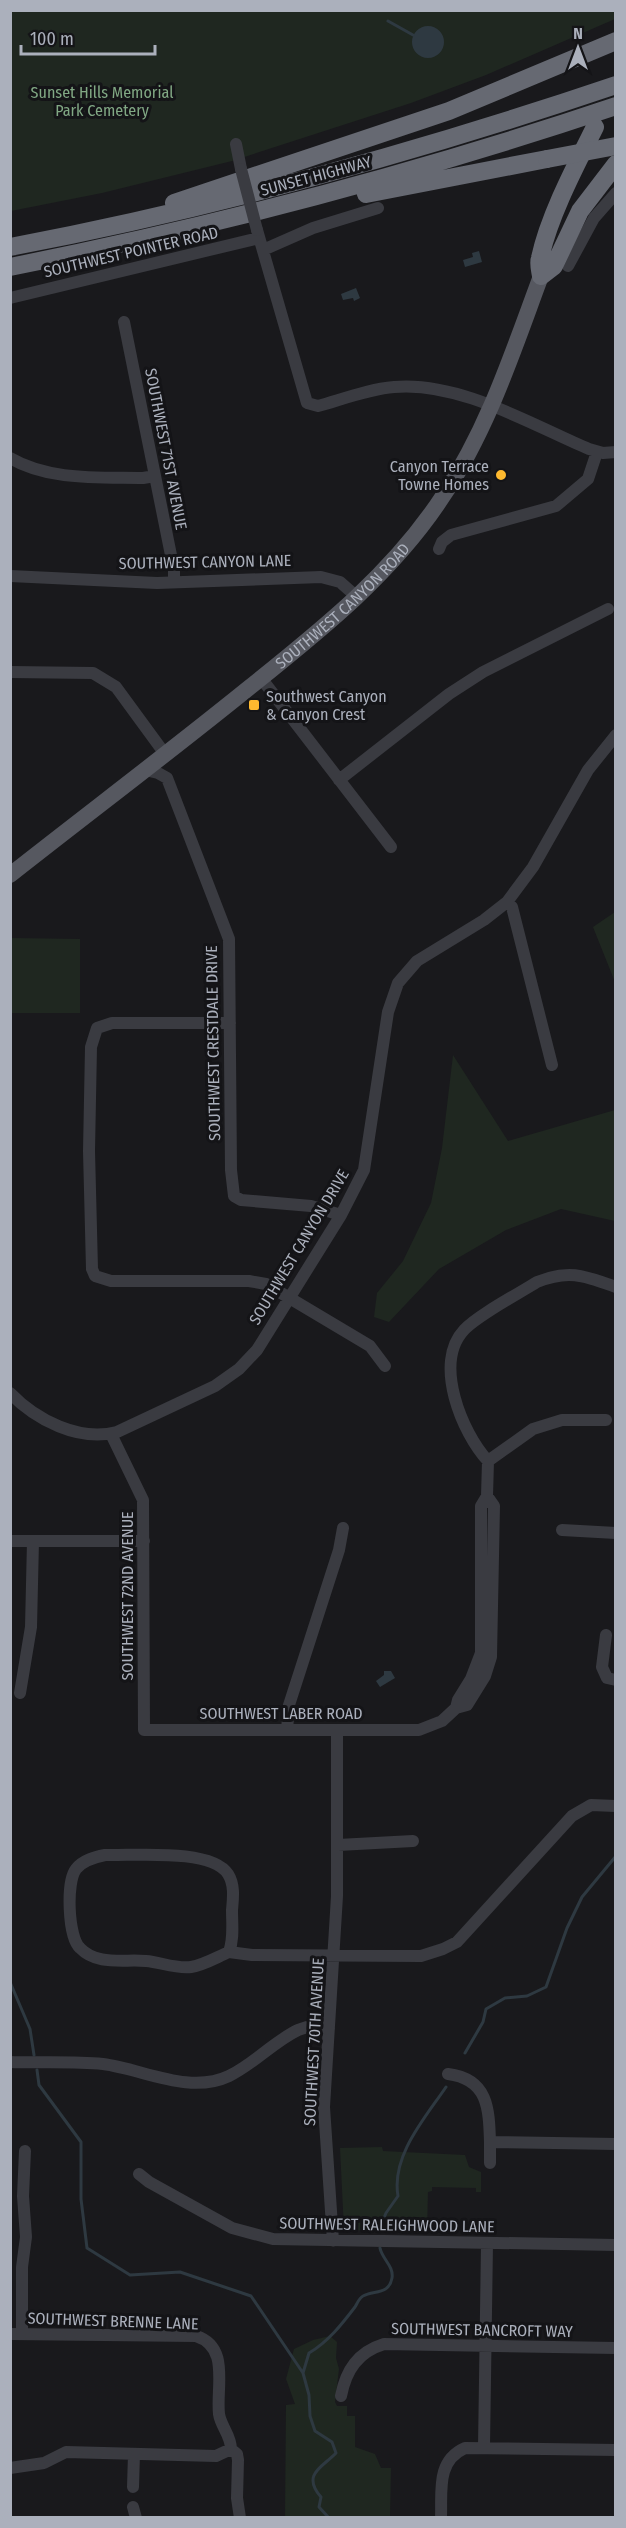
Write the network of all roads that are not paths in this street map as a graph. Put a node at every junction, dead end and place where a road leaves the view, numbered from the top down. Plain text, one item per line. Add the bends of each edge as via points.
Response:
1 (615, 40) edge
2 (615, 85) edge
3 (615, 106) edge
4 (595, 127) dead end
5 (236, 144) dead end
6 (615, 146) edge
7 (615, 164) edge
8 (615, 193) edge
9 (331, 194) junction
10 (378, 208) dead end
11 (131, 222) junction
12 (260, 239) junction
13 (10, 247) edge
14 (568, 266) dead end
15 (10, 267) edge
16 (541, 276) junction
17 (10, 298) edge
18 (124, 322) dead end
19 (491, 406) junction
20 (597, 452) junction
21 (615, 452) edge
22 (10, 458) edge
23 (154, 476) junction
24 (439, 549) dead end
25 (10, 576) edge
26 (174, 582) junction
27 (357, 597) junction
28 (608, 609) dead end
29 (10, 672) edge
30 (261, 678) junction
31 (615, 735) edge
32 (165, 754) junction
33 (145, 770) junction
34 (339, 780) junction
35 (391, 847) dead end
36 (10, 875) edge
37 (507, 902) junction
38 (230, 1023) junction
39 (552, 1065) dead end
40 (341, 1215) junction
41 (615, 1287) edge
42 (288, 1296) junction
43 (385, 1366) dead end
44 (10, 1393) edge
45 (606, 1420) dead end
46 (111, 1434) junction
47 (488, 1461) junction
48 (343, 1528) dead end
49 (562, 1530) dead end
50 (615, 1533) edge
51 (10, 1541) edge
52 (33, 1541) junction
53 (144, 1541) junction
54 (606, 1635) dead end
55 (615, 1680) edge
56 (20, 1694) dead end
57 (144, 1730) joint
58 (286, 1730) junction
59 (337, 1730) junction
60 (615, 1806) edge
61 (413, 1841) dead end
62 (338, 1845) junction
63 (229, 1952) junction
64 (335, 1955) junction
65 (329, 2028) junction
66 (10, 2062) edge
67 (447, 2074) dead end
68 (490, 2142) junction
69 (615, 2144) edge
70 (25, 2151) dead end
71 (490, 2163) dead end
72 (138, 2174) dead end
73 (333, 2241) junction
74 (487, 2244) junction
75 (615, 2245) edge
76 (16, 2334) edge
77 (485, 2346) junction
78 (615, 2348) edge
79 (341, 2396) dead end
80 (484, 2447) junction
81 (231, 2449) junction
82 (615, 2450) edge
83 (134, 2454) junction
84 (10, 2468) edge
85 (133, 2487) dead end
86 (240, 2517) edge
87 (441, 2517) edge

1 - 11 highway via 449,111 186,197
2 - 11 highway, SUNSET HIGHWAY via 384,158
3 - 9 highway, SUNSET HIGHWAY
4 - 16 highway via 553,219 539,260
5 - 12 street, bridge
6 - 9 highway, bridge via 371,194
7 - 16 highway via 580,211 554,266
8 - 14 street via 594,218
9 - 15 highway, SUNSET HIGHWAY
10 - 12 street, SOUTHWEST POINTER ROAD
11 - 13 highway, SUNSET HIGHWAY
12 - 17 street, SOUTHWEST POINTER ROAD
12 - 19 street via 307,403 318,406 392,387 416,386 450,391
16 - 19 main road, SOUTHWEST CANYON ROAD
18 - 23 street, SOUTHWEST 71ST AVENUE
19 - 20 street
19 - 27 main road, SOUTHWEST CANYON ROAD via 465,461 438,504 403,550
20 - 21 street
20 - 24 street via 588,479 556,506 451,535
22 - 23 street via 65,474
23 - 26 street, SOUTHWEST 71ST AVENUE
25 - 26 street, SOUTHWEST CANYON LANE
26 - 27 street, SOUTHWEST CANYON LANE via 321,577 340,582
27 - 30 main road, SOUTHWEST CANYON ROAD via 317,635
28 - 34 street via 448,694
29 - 32 street via 86,671 100,676 116,687
30 - 32 main road, SOUTHWEST CANYON ROAD
30 - 34 street
31 - 37 street, SOUTHWEST CANYON DRIVE via 588,770 533,867
32 - 33 main road, SOUTHWEST CANYON ROAD
33 - 36 main road, SOUTHWEST CANYON ROAD
33 - 38 street, SOUTHWEST CRESTDALE DRIVE via 167,778 226,931 230,948
34 - 35 street
37 - 39 street via 512,906
37 - 40 street, SOUTHWEST CANYON DRIVE via 417,961 398,983 388,1012 364,1170
38 - 40 street, SOUTHWEST CRESTDALE DRIVE via 234,1196 241,1200 311,1206
38 - 42 street via 112,1023 97,1028 91,1047 92,1269 95,1276 111,1281 259,1282
40 - 42 street, SOUTHWEST CANYON DRIVE
41 - 47 street via 578,1275 549,1277 461,1334 452,1358 456,1401 468,1435
42 - 43 street via 370,1346
42 - 46 street, SOUTHWEST CANYON DRIVE via 256,1350 239,1369 213,1387
44 - 46 street, SOUTHWEST CANYON DRIVE via 40,1417 63,1428
45 - 47 street via 562,1420 533,1429
46 - 53 street, SOUTHWEST 72ND AVENUE via 143,1500
47 - 59 street, SOUTHWEST LABER ROAD via 487,1496 494,1506 491,1657 475,1695 442,1721 419,1730
48 - 58 street via 289,1705
49 - 50 street
51 - 52 street
52 - 53 street
52 - 56 street via 31,1627
53 - 57 street, SOUTHWEST 72ND AVENUE
54 - 55 street via 602,1666 607,1678
57 - 58 street, SOUTHWEST LABER ROAD
58 - 59 street, SOUTHWEST LABER ROAD
59 - 62 street, SOUTHWEST 70TH AVENUE
60 - 64 street via 591,1805 572,1816 457,1941 443,1949 421,1956
61 - 62 street
62 - 64 street, SOUTHWEST 70TH AVENUE
63 - 63 street via 186,1968 90,1956 78,1947 71,1929 71,1882 76,1869 105,1855 214,1861 229,1875 232,1884
63 - 64 street
64 - 65 street, SOUTHWEST 70TH AVENUE
65 - 66 street via 298,2030 229,2076 208,2082 172,2080 105,2065
65 - 73 street, SOUTHWEST 70TH AVENUE via 324,2107
67 - 68 street via 463,2076 481,2090 489,2113
68 - 69 street
68 - 71 street
70 - 76 street via 26,2237
72 - 73 street, SOUTHWEST RALEIGHWOOD LANE via 244,2232 282,2240
73 - 74 street, SOUTHWEST RALEIGHWOOD LANE
74 - 75 street, SOUTHWEST RALEIGHWOOD LANE
74 - 77 street
76 - 81 street, SOUTHWEST BRENNE LANE via 203,2338 218,2356 220,2415 231,2438
77 - 78 street, SOUTHWEST BANCROFT WAY
77 - 79 street, SOUTHWEST BANCROFT WAY via 393,2344 366,2350 346,2375
77 - 80 street
80 - 82 street
80 - 87 street via 465,2448 445,2464
81 - 83 street via 216,2456
81 - 86 street, SOUTHWEST BRENNE LANE via 238,2460
83 - 84 street via 66,2452 44,2463
83 - 85 street

